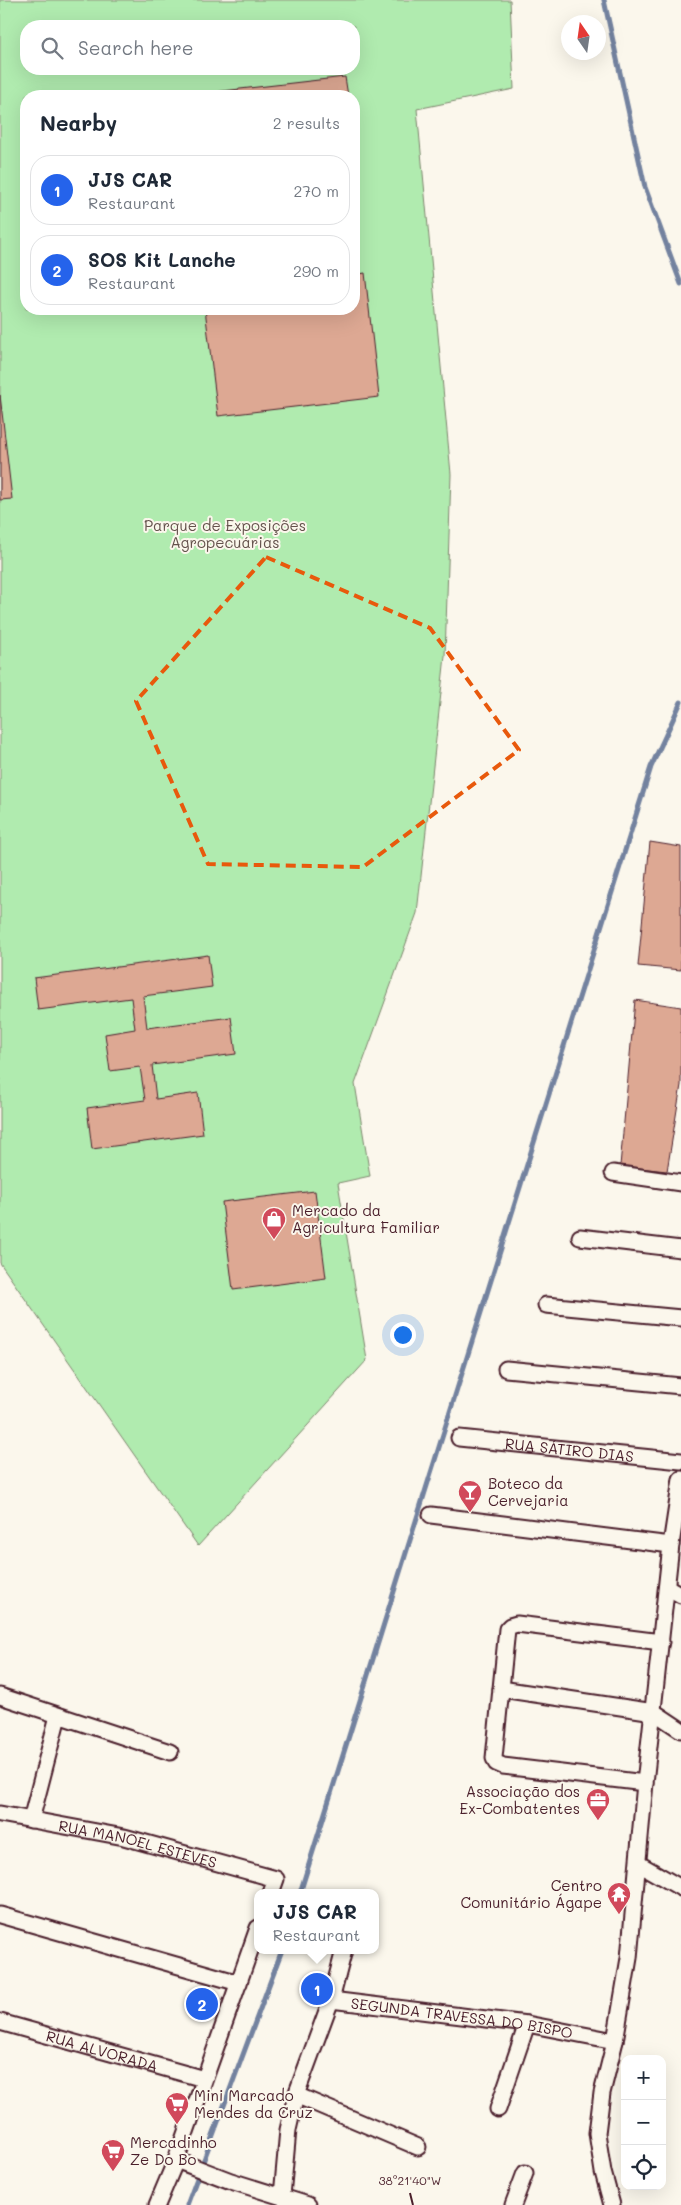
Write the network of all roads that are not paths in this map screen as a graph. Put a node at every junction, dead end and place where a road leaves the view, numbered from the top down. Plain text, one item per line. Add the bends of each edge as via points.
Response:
1 (613, 1173) dead end
2 (681, 1183) edge
3 (580, 1237) dead end
4 (681, 1249) edge
5 (546, 1305) dead end
6 (681, 1318) edge
7 (506, 1369) dead end
8 (681, 1386) edge
9 (459, 1438) dead end
10 (681, 1461) edge
11 (681, 1479) edge
12 (430, 1514) dead end
13 (671, 1545) junction
14 (666, 1587) junction
15 (681, 1595) edge
16 (661, 1642) junction
17 (501, 1689) junction
18 (0, 1696) edge
19 (654, 1712) junction
20 (58, 1716) junction
21 (681, 1730) edge
22 (170, 1752) dead end
23 (645, 1783) junction
24 (0, 1814) edge
25 (31, 1820) junction
26 (639, 1864) junction
27 (273, 1886) edge
28 (681, 1888) edge
29 (0, 1915) edge
30 (254, 1939) edge
31 (343, 1954) edge
32 (238, 1983) junction
33 (331, 2000) junction
34 (0, 2022) edge
35 (527, 2024) junction
36 (615, 2041) junction
37 (204, 2079) junction
38 (296, 2095) junction
39 (498, 2108) dead end
40 (418, 2147) dead end
41 (181, 2162) junction
42 (525, 2173) dead end
43 (282, 2196) junction
44 (156, 2205) edge
45 (308, 2205) edge
46 (513, 2205) edge
47 (612, 2205) edge

1 - 2 street
3 - 4 street
5 - 6 street
7 - 8 street
9 - 10 street, RUA SÁTIRO DIAS
11 - 13 street
12 - 13 street
13 - 14 street
14 - 15 street
14 - 16 street
16 - 17 street via 517,1624 510,1626 507,1629
16 - 19 street
17 - 19 street
17 - 23 street via 496,1763
18 - 20 street
19 - 21 street
19 - 23 street
20 - 22 street
20 - 25 street
23 - 26 street
24 - 25 street, RUA MANOEL ESTEVES
25 - 27 street, RUA MANOEL ESTEVES via 124,1837
26 - 28 street
26 - 36 street via 629,1958
29 - 32 street
30 - 32 street
31 - 33 street
32 - 37 street
33 - 35 street, SEGUNDA TRAVESSA DO BISPO
33 - 38 street, SEGUNDA TRAVESSA DO BISPO
34 - 37 street, RUA ALVORADA
35 - 36 street, SEGUNDA TRAVESSA DO BISPO
35 - 39 street
36 - 47 street via 602,2093 597,2133
37 - 41 street
38 - 40 street
38 - 43 street, SEGUNDA TRAVESSA DO BISPO via 288,2130
41 - 43 street
41 - 44 street
42 - 46 street
43 - 45 street

